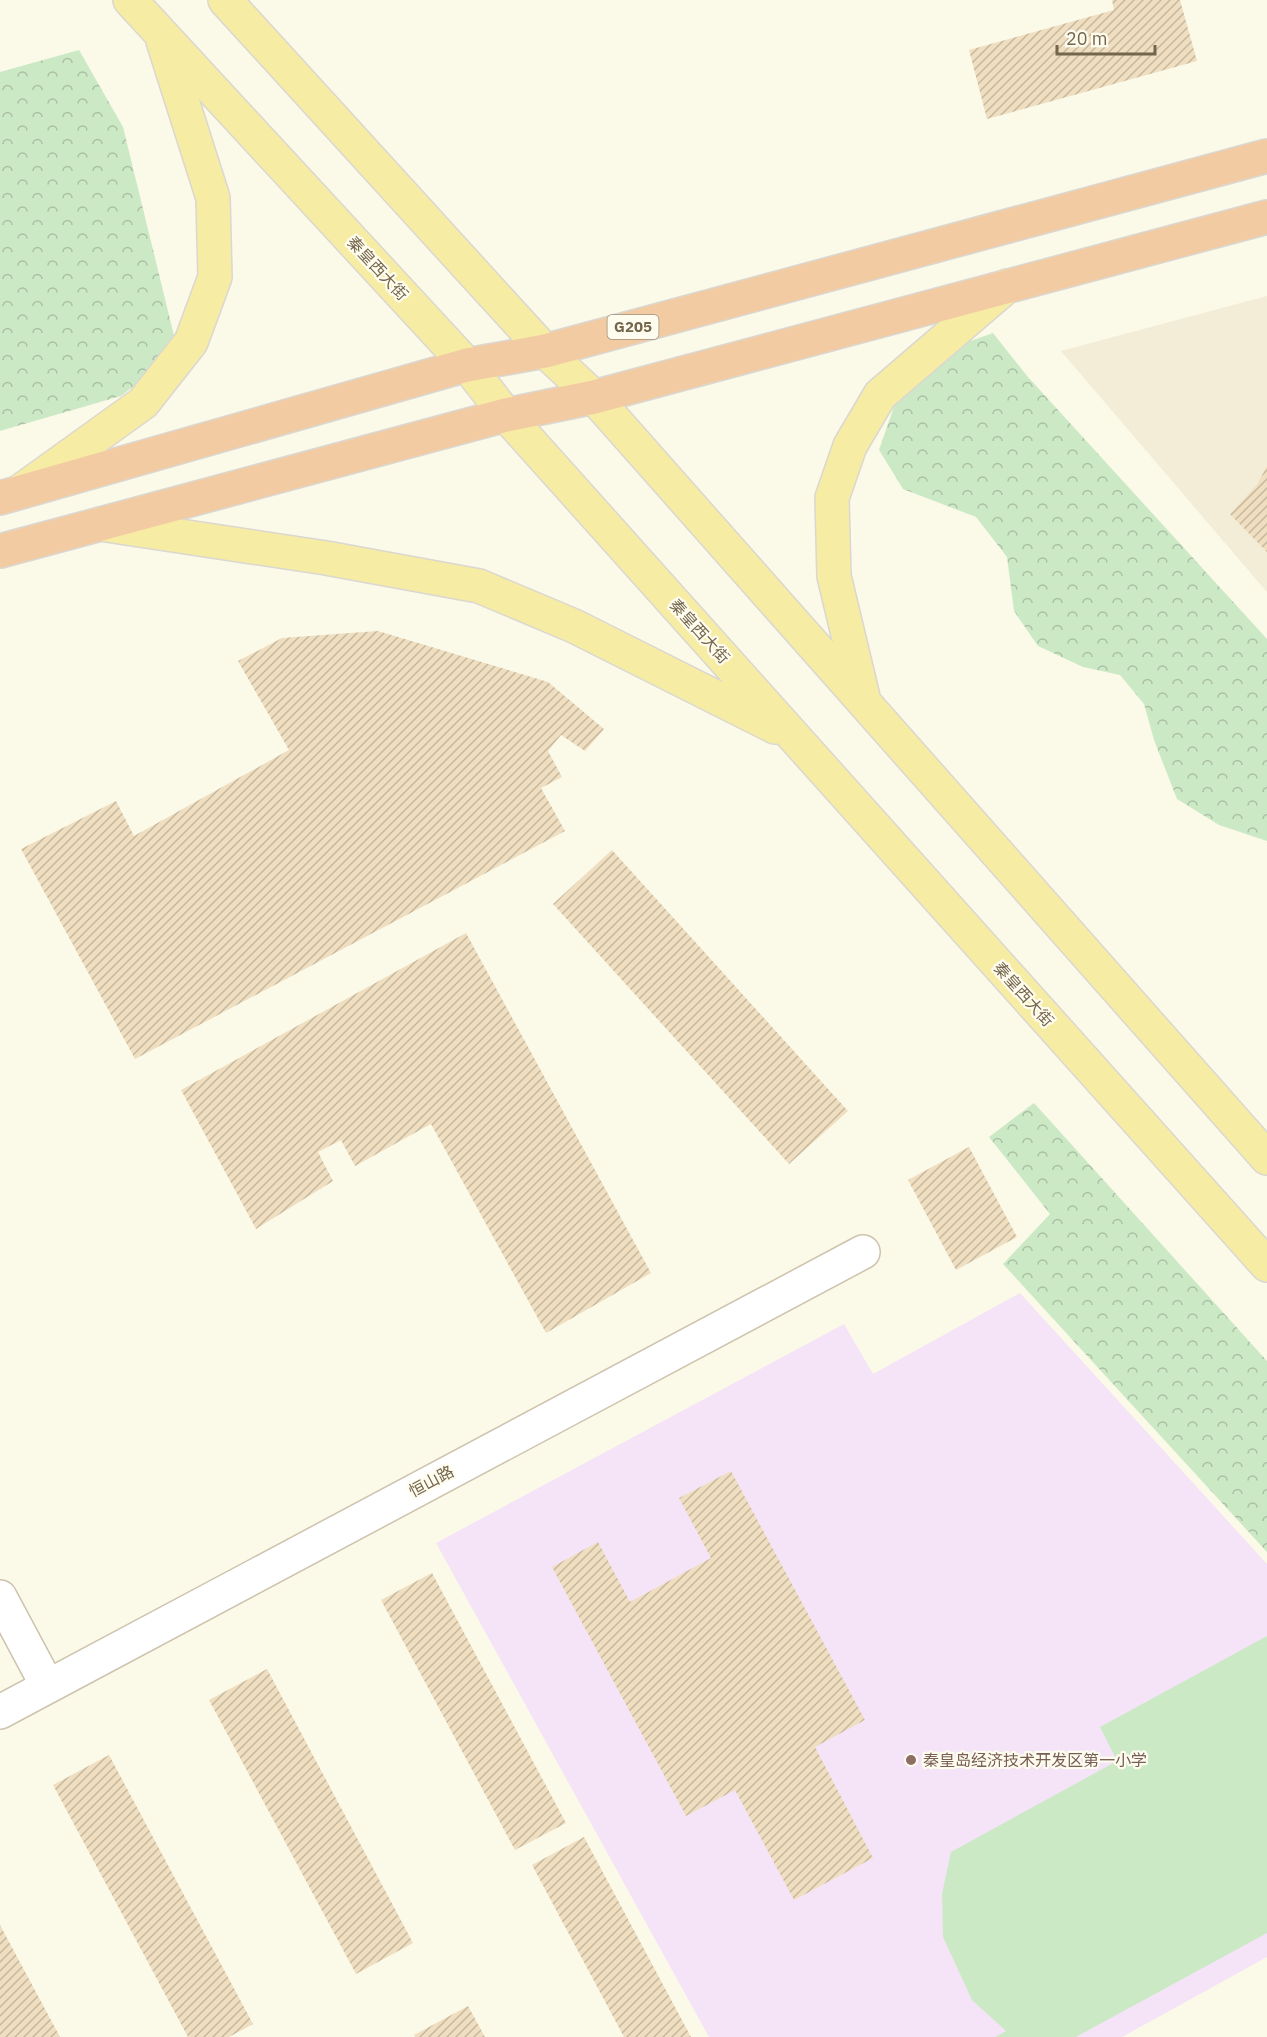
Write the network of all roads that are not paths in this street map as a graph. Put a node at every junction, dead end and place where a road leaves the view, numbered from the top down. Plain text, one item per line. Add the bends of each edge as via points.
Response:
1 (130, 0) edge
2 (225, 0) edge
3 (159, 31) junction
4 (1267, 156) edge
5 (1267, 217) edge
6 (1007, 286) junction
7 (545, 351) junction
8 (467, 365) junction
9 (594, 397) junction
10 (506, 415) junction
11 (9, 496) edge
12 (100, 524) junction
13 (0, 551) edge
14 (864, 702) junction
15 (793, 735) junction
16 (1267, 1158) edge
17 (862, 1252) dead end
18 (1267, 1265) edge
19 (0, 1598) edge
20 (47, 1685) junction
21 (0, 1712) edge

1 - 3 main road, 秦皇西大街
2 - 7 main road
3 - 8 main road, 秦皇西大街
3 - 11 main road via 213,198 215,277 191,342 143,403
4 - 7 highway, G205
5 - 6 highway
6 - 9 highway
6 - 14 main road via 880,395 850,446 832,498 834,576
7 - 8 highway, G205
7 - 9 main road
8 - 10 main road, 秦皇西大街
8 - 11 highway, G205
9 - 10 highway
9 - 14 main road
10 - 12 highway
10 - 15 main road, 秦皇西大街
12 - 13 highway
12 - 15 main road via 326,558 478,586 574,626
14 - 16 main road
15 - 18 main road, 秦皇西大街
17 - 20 street, 恒山路
19 - 20 street
20 - 21 street, 恒山路

